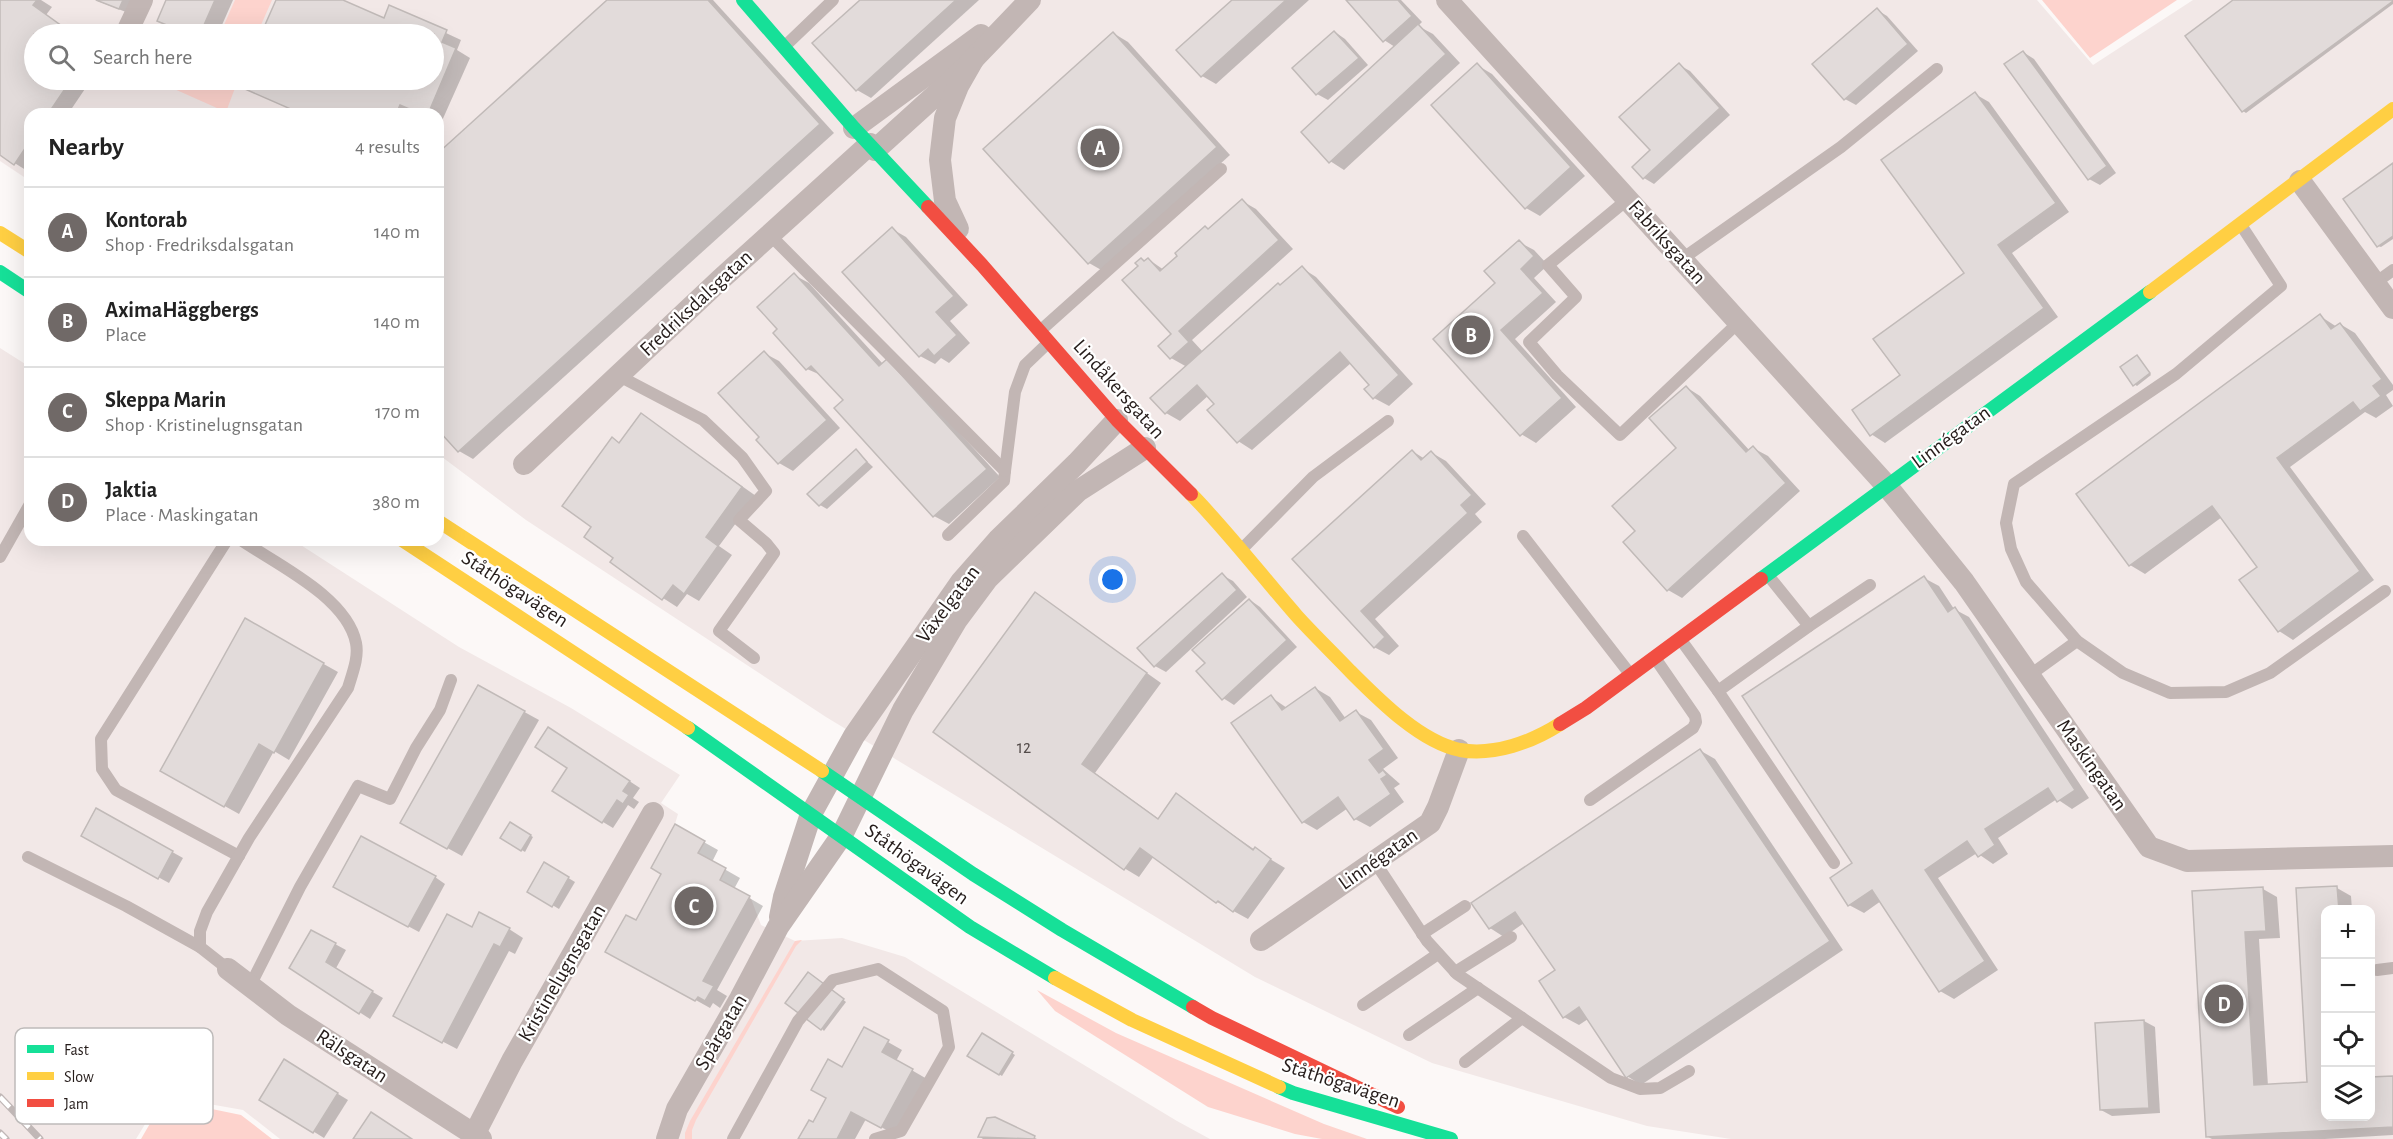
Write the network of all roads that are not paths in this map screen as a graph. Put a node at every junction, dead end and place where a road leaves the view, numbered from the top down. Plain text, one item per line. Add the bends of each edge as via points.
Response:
1 (142, 0) edge
2 (743, 0) edge
3 (833, 0) edge
4 (1024, 0) edge
5 (1030, 0) edge
6 (1447, 0) edge
7 (131, 24) edge
8 (784, 47) junction
9 (974, 58) junction
10 (1937, 69) dead end
11 (2393, 109) edge
12 (866, 140) junction
13 (1221, 170) dead end
14 (2300, 181) junction
15 (1628, 199) junction
16 (2241, 224) junction
17 (0, 232) edge
18 (771, 235) junction
19 (24, 248) edge
20 (1682, 259) junction
21 (982, 265) junction
22 (0, 272) edge
23 (2384, 276) edge
24 (24, 288) edge
25 (2393, 308) edge
26 (1739, 322) junction
27 (1045, 337) junction
28 (619, 376) junction
29 (1117, 420) junction
30 (1388, 421) dead end
31 (1144, 448) junction
32 (524, 464) dead end
33 (1005, 471) junction
34 (1887, 484) junction
35 (24, 515) edge
36 (444, 525) edge
37 (948, 535) dead end
38 (1522, 536) dead end
39 (223, 546) edge
40 (251, 546) edge
41 (411, 546) edge
42 (1241, 550) junction
43 (0, 557) edge
44 (1767, 573) junction
45 (1870, 585) dead end
46 (2385, 591) dead end
47 (1809, 627) junction
48 (1680, 639) junction
49 (2077, 641) junction
50 (1654, 657) junction
51 (754, 658) dead end
52 (1631, 675) junction
53 (2030, 675) junction
54 (451, 680) dead end
55 (1718, 691) junction
56 (1499, 749) joint
57 (1459, 750) junction
58 (830, 776) junction
59 (860, 797) junction
60 (1590, 800) dead end
61 (652, 813) dead end
62 (812, 814) junction
63 (842, 835) junction
64 (239, 856) junction
65 (2393, 856) edge
66 (28, 857) dead end
67 (1375, 862) junction
68 (1833, 863) dead end
69 (1465, 906) dead end
70 (778, 927) junction
71 (1422, 934) junction
72 (1511, 937) dead end
73 (1261, 940) dead end
74 (200, 947) junction
75 (1438, 954) junction
76 (2393, 968) edge
77 (228, 969) joint
78 (2377, 970) dead end
79 (1455, 972) junction
80 (250, 986) junction
81 (1478, 988) junction
82 (1363, 1005) dead end
83 (1522, 1018) junction
84 (1409, 1035) dead end
85 (1465, 1062) dead end
86 (1689, 1071) dead end
87 (478, 1137) edge
88 (667, 1139) edge
89 (733, 1139) edge
90 (875, 1139) edge
91 (1450, 1139) edge
92 (1464, 1139) edge

1 - 7 street
2 - 8 main road, Lindåkersgatan
3 - 8 lane
4 - 12 street, Fredriksdalsgatan via 942,65
5 - 9 street, Fredriksdalsgatan
6 - 15 street, Fabriksgatan
8 - 12 main road, Lindåkersgatan
9 - 12 street, Fredriksdalsgatan via 923,108
9 - 21 street, Fredriksdalsgatan via 945,118 940,160 945,201 957,228
10 - 20 lane via 1841,147
11 - 14 main road, Linnégatan
12 - 18 street, Fredriksdalsgatan
12 - 21 main road, Lindåkersgatan
13 - 27 lane
14 - 16 main road, Linnégatan
14 - 23 street
15 - 20 street, Fabriksgatan
15 - 26 lane via 1548,265 1576,297 1529,342 1557,375 1620,435
16 - 34 main road, Linnégatan
16 - 49 lane via 2281,286 2176,374 2013,484 2006,523 2011,549 2026,582
17 - 19 main road
18 - 28 street, Fredriksdalsgatan
18 - 33 lane
20 - 26 street, Fabriksgatan
21 - 27 main road, Lindåkersgatan
22 - 24 main road
23 - 25 street
26 - 34 street, Fabriksgatan
27 - 29 main road, Lindåkersgatan
27 - 33 lane via 1024,365 1015,392
28 - 32 street, Fredriksdalsgatan
28 - 51 lane via 702,420 742,457 766,491 739,520 774,553 719,631
29 - 31 main road, Lindåkersgatan
29 - 58 street, Växelgatan via 961,582
30 - 42 lane via 1313,477
31 - 42 main road, Lindåkersgatan
31 - 59 street, Växelgatan via 1078,491 988,578 934,657
33 - 37 lane via 1004,482
34 - 44 main road, Linnégatan
34 - 53 street, Maskingatan
35 - 43 lane
36 - 58 main road, Ståthögavägen
38 - 52 lane
39 - 64 lane via 101,740 102,769 116,790
40 - 64 lane via 316,587 337,610 356,642 356,662 348,688
41 - 62 main road, Ståthögavägen via 683,724
42 - 57 main road, Lindåkersgatan via 1297,616 1391,712 1433,739
44 - 47 lane
44 - 48 main road, Linnégatan
45 - 47 lane
46 - 49 lane via 2270,673 2226,692 2170,693 2123,674
47 - 55 lane
48 - 50 main road, Linnégatan
48 - 55 lane
49 - 53 lane
50 - 52 main road, Linnégatan
50 - 60 lane via 1696,722 1693,728
52 - 56 main road, Linnégatan via 1538,738
53 - 65 street, Maskingatan via 2149,848 2187,861
54 - 80 lane via 440,710 390,799 358,786 300,886
55 - 68 lane
56 - 57 main road, Lindåkersgatan
57 - 67 street, Linnégatan via 1430,822
58 - 59 main road, Ståthögavägen
58 - 62 street, Växelgatan
59 - 63 street, Spårgatan
59 - 92 main road, Ståthögavägen via 973,874 1134,974 1212,1018
61 - 87 street, Kristinelugnsgatan via 512,1061
62 - 63 main road, Ståthögavägen
62 - 70 street, Spårgatan
63 - 70 street, Spårgatan
63 - 91 main road, Ståthögavägen via 970,927 1132,1020 1293,1093
64 - 74 lane via 207,912 200,931
66 - 74 lane
67 - 71 lane
67 - 73 street, Linnégatan
69 - 71 lane
70 - 88 street, Spårgatan via 677,1109
71 - 75 lane
72 - 79 lane
74 - 77 lane
75 - 79 lane
75 - 82 lane
76 - 78 lane
77 - 80 street, Rälsgatan
79 - 81 lane
80 - 87 street, Rälsgatan via 288,1015
81 - 83 lane
81 - 84 lane
83 - 85 lane
83 - 86 lane via 1611,1078 1640,1089 1660,1088
89 - 90 lane via 798,1021 833,980 878,969 943,1011 949,1047 901,1131

